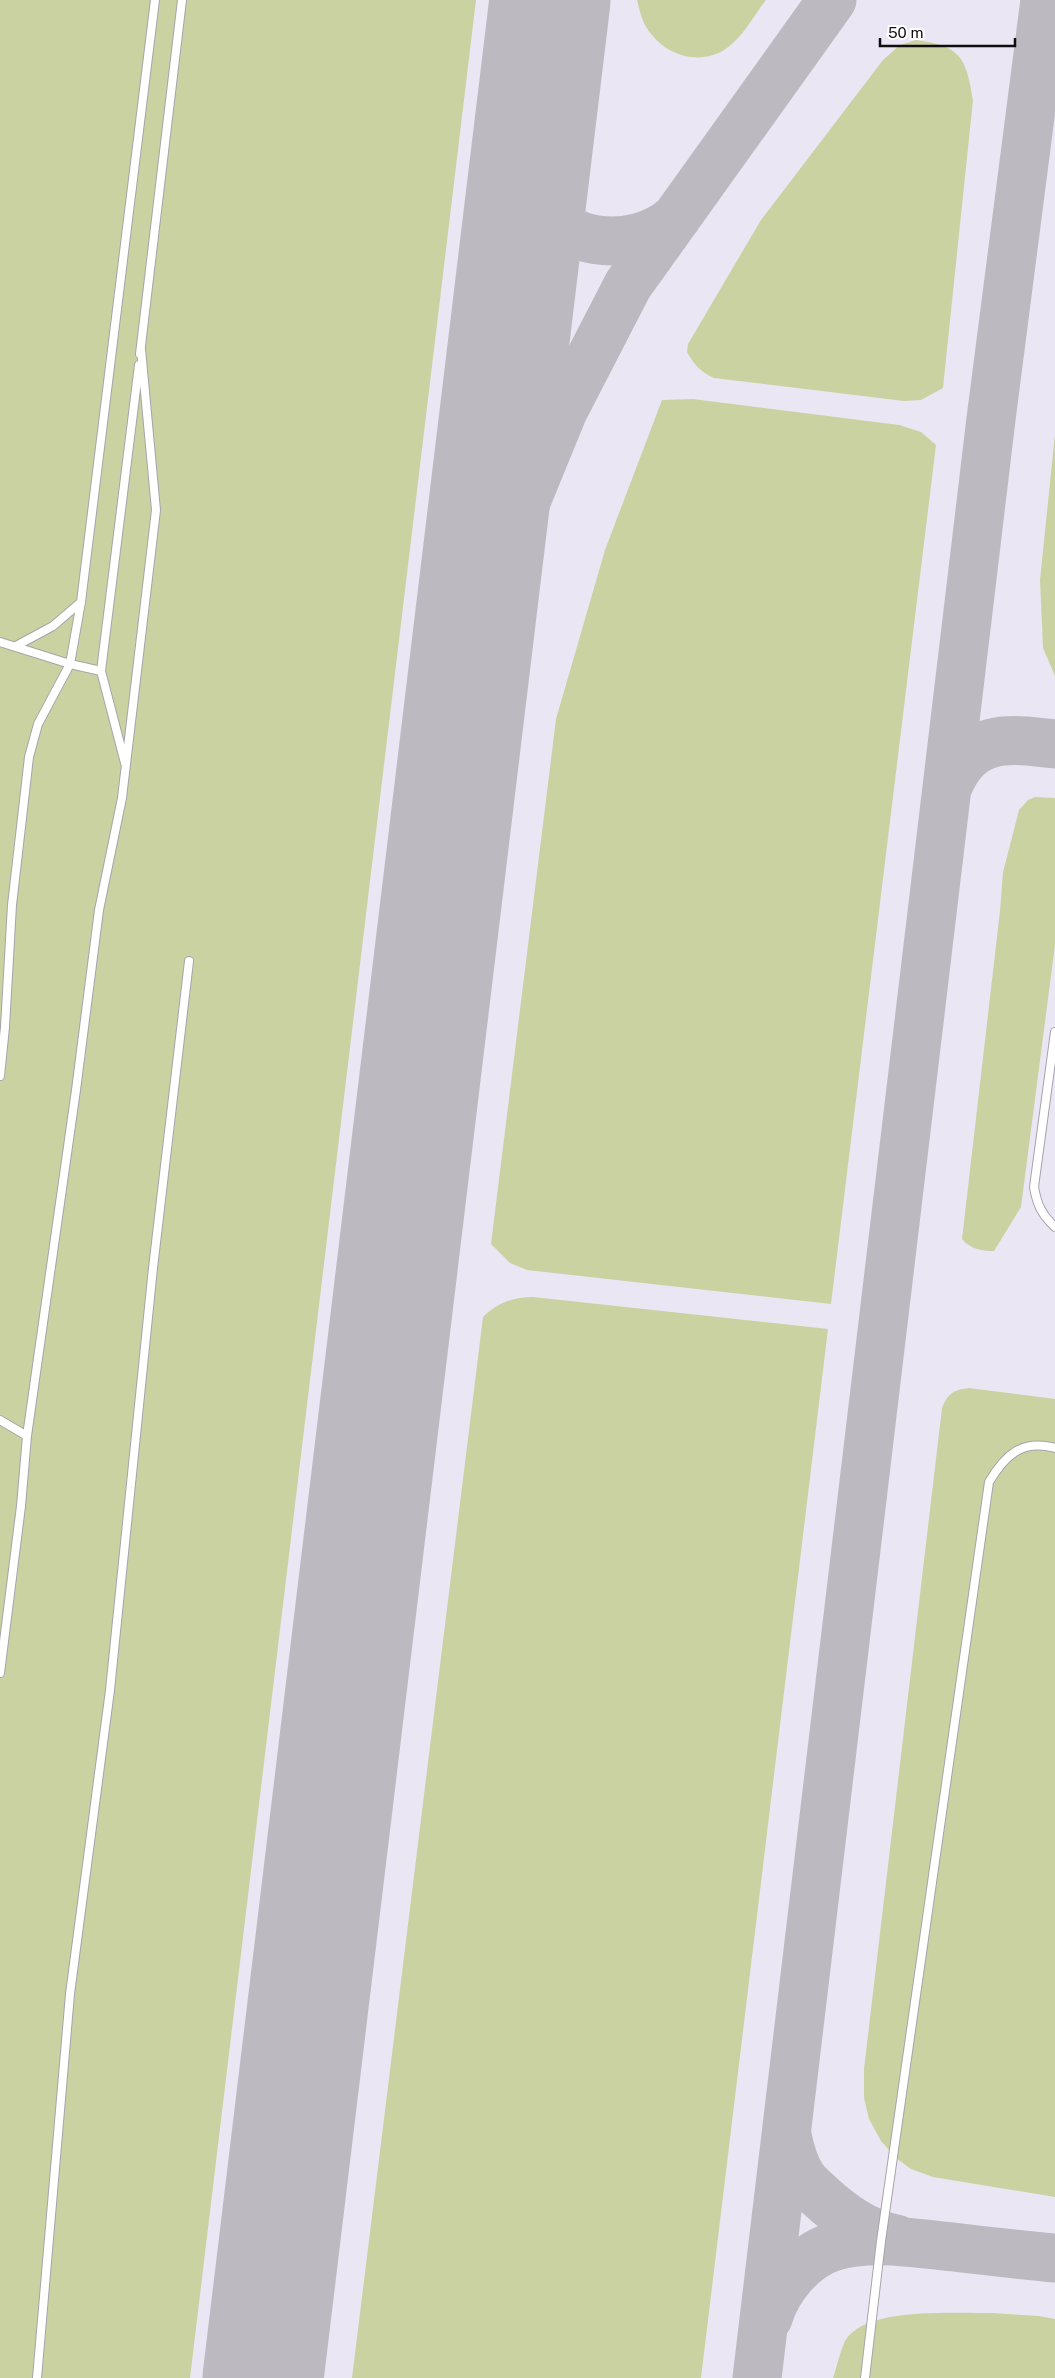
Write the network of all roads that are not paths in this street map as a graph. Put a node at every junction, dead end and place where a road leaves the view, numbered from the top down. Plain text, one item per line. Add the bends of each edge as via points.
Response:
1 (155, 0) edge
2 (182, 0) edge
3 (141, 349) junction
4 (81, 602) junction
5 (0, 642) edge
6 (16, 646) junction
7 (70, 664) junction
8 (101, 671) junction
9 (126, 768) junction
10 (189, 962) dead end
11 (1055, 1032) edge
12 (0, 1076) edge
13 (1055, 1227) edge
14 (0, 1420) edge
15 (27, 1436) junction
16 (1055, 1448) edge
17 (0, 1673) edge
18 (37, 2378) edge
19 (865, 2378) edge

1 - 4 lane
2 - 3 lane
3 - 8 lane
3 - 9 lane via 156,510
4 - 6 lane via 53,626
4 - 7 lane
5 - 6 lane
6 - 7 lane
7 - 8 lane
7 - 12 lane via 38,724 29,757 12,905
8 - 9 lane
9 - 15 lane via 99,910
10 - 18 lane via 153,1268 110,1690 70,1994
11 - 13 lane via 1034,1187 1043,1216
14 - 15 lane
15 - 17 lane
16 - 19 lane via 1046,1445 1021,1447 999,1465 990,1482

